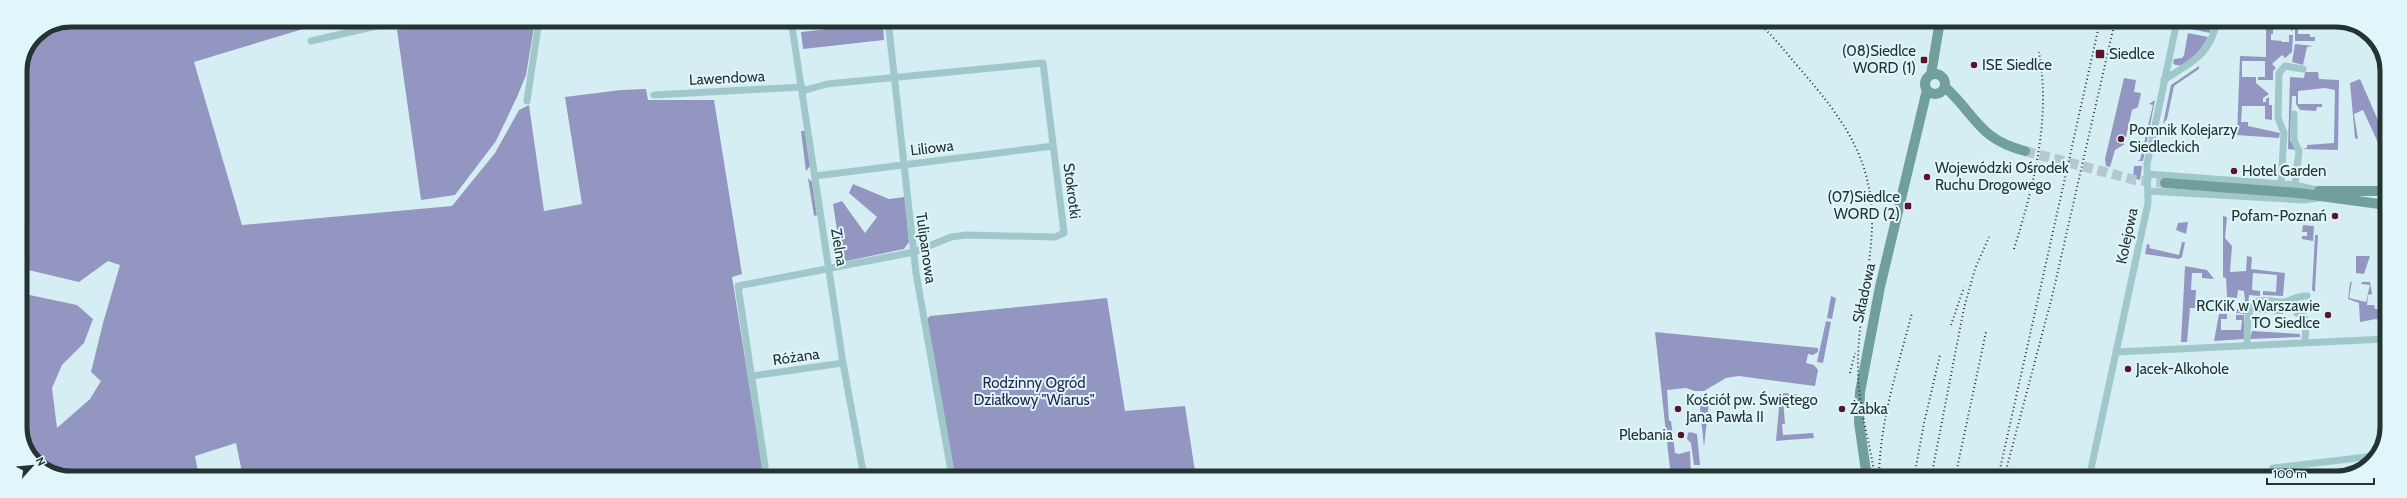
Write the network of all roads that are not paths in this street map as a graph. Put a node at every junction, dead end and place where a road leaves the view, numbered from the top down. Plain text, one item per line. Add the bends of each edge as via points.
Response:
1 (372, 27) edge
2 (538, 27) edge
3 (792, 27) edge
4 (889, 27) edge
5 (1939, 27) edge
6 (2175, 27) edge
7 (2214, 27) edge
8 (311, 41) dead end
9 (2167, 61) junction
10 (2303, 69) dead end
11 (2180, 70) junction
12 (1935, 74) junction
13 (894, 78) junction
14 (2164, 80) junction
15 (802, 89) junction
16 (1937, 91) junction
17 (654, 94) dead end
18 (527, 101) dead end
19 (2294, 114) dead end
20 (1053, 146) junction
21 (2025, 151) tunnel mouth
22 (902, 164) junction
23 (2147, 174) junction
24 (815, 176) junction
25 (2165, 183) tunnel mouth
26 (2281, 184) junction
27 (2297, 189) junction
28 (2148, 191) junction
29 (2380, 191) edge
30 (2321, 194) junction
31 (2380, 204) edge
32 (914, 252) junction
33 (829, 270) junction
34 (738, 286) joint
35 (2307, 296) dead end
36 (2297, 313) dead end
37 (2380, 339) edge
38 (2305, 344) junction
39 (2247, 346) junction
40 (2116, 352) junction
41 (843, 363) junction
42 (752, 376) junction
43 (2368, 457) edge
44 (765, 466) dead end
45 (2273, 468) dead end
46 (863, 471) edge
47 (951, 471) edge
48 (1866, 471) edge
49 (2091, 471) edge

1 - 8 street
2 - 18 street
3 - 15 street, Zielna
4 - 13 street, Tulipanowa
5 - 12 main road
6 - 9 street, Kolejowa
7 - 11 street via 2209,46 2198,58
9 - 11 street
9 - 14 street, Kolejowa
10 - 26 street via 2285,66 2279,72 2278,118 2284,133
11 - 14 street
12 - 16 main road via 1945,80
12 - 16 main road, Składowa via 1925,82
13 - 15 street, Lawendowa
13 - 20 street, Stokrotki via 1043,62
13 - 22 street, Tulipanowa
14 - 23 street, Kolejowa
15 - 17 street, Lawendowa
15 - 24 street, Zielna
16 - 21 main road via 1963,107 1993,139
16 - 48 main road, Składowa via 1921,118 1880,287 1860,392 1859,422
19 - 27 street via 2294,140 2299,151
20 - 22 street, Liliowa
20 - 32 street, Stokrotki via 1064,233 1056,237 966,235 951,237
22 - 24 street, Liliowa
22 - 32 street, Tulipanowa
23 - 26 street
23 - 28 street, Kolejowa
24 - 33 street, Zielna
25 - 27 main road
26 - 27 street
27 - 30 main road
28 - 30 street via 2304,200
28 - 40 street, Kolejowa
29 - 30 main road
30 - 31 main road
32 - 33 street, Stokrotki
32 - 47 street, Tulipanowa
33 - 34 street, Stokrotki
33 - 41 street, Zielna
34 - 42 street, Różana
35 - 39 street via 2299,295 2283,302 2259,301 2254,304 2249,312
36 - 38 street via 2305,318
37 - 38 street
38 - 39 street
39 - 40 street
40 - 49 street, Kolejowa
41 - 42 street, Różana
41 - 46 street, Zielna
42 - 44 street, Różana
43 - 45 street

